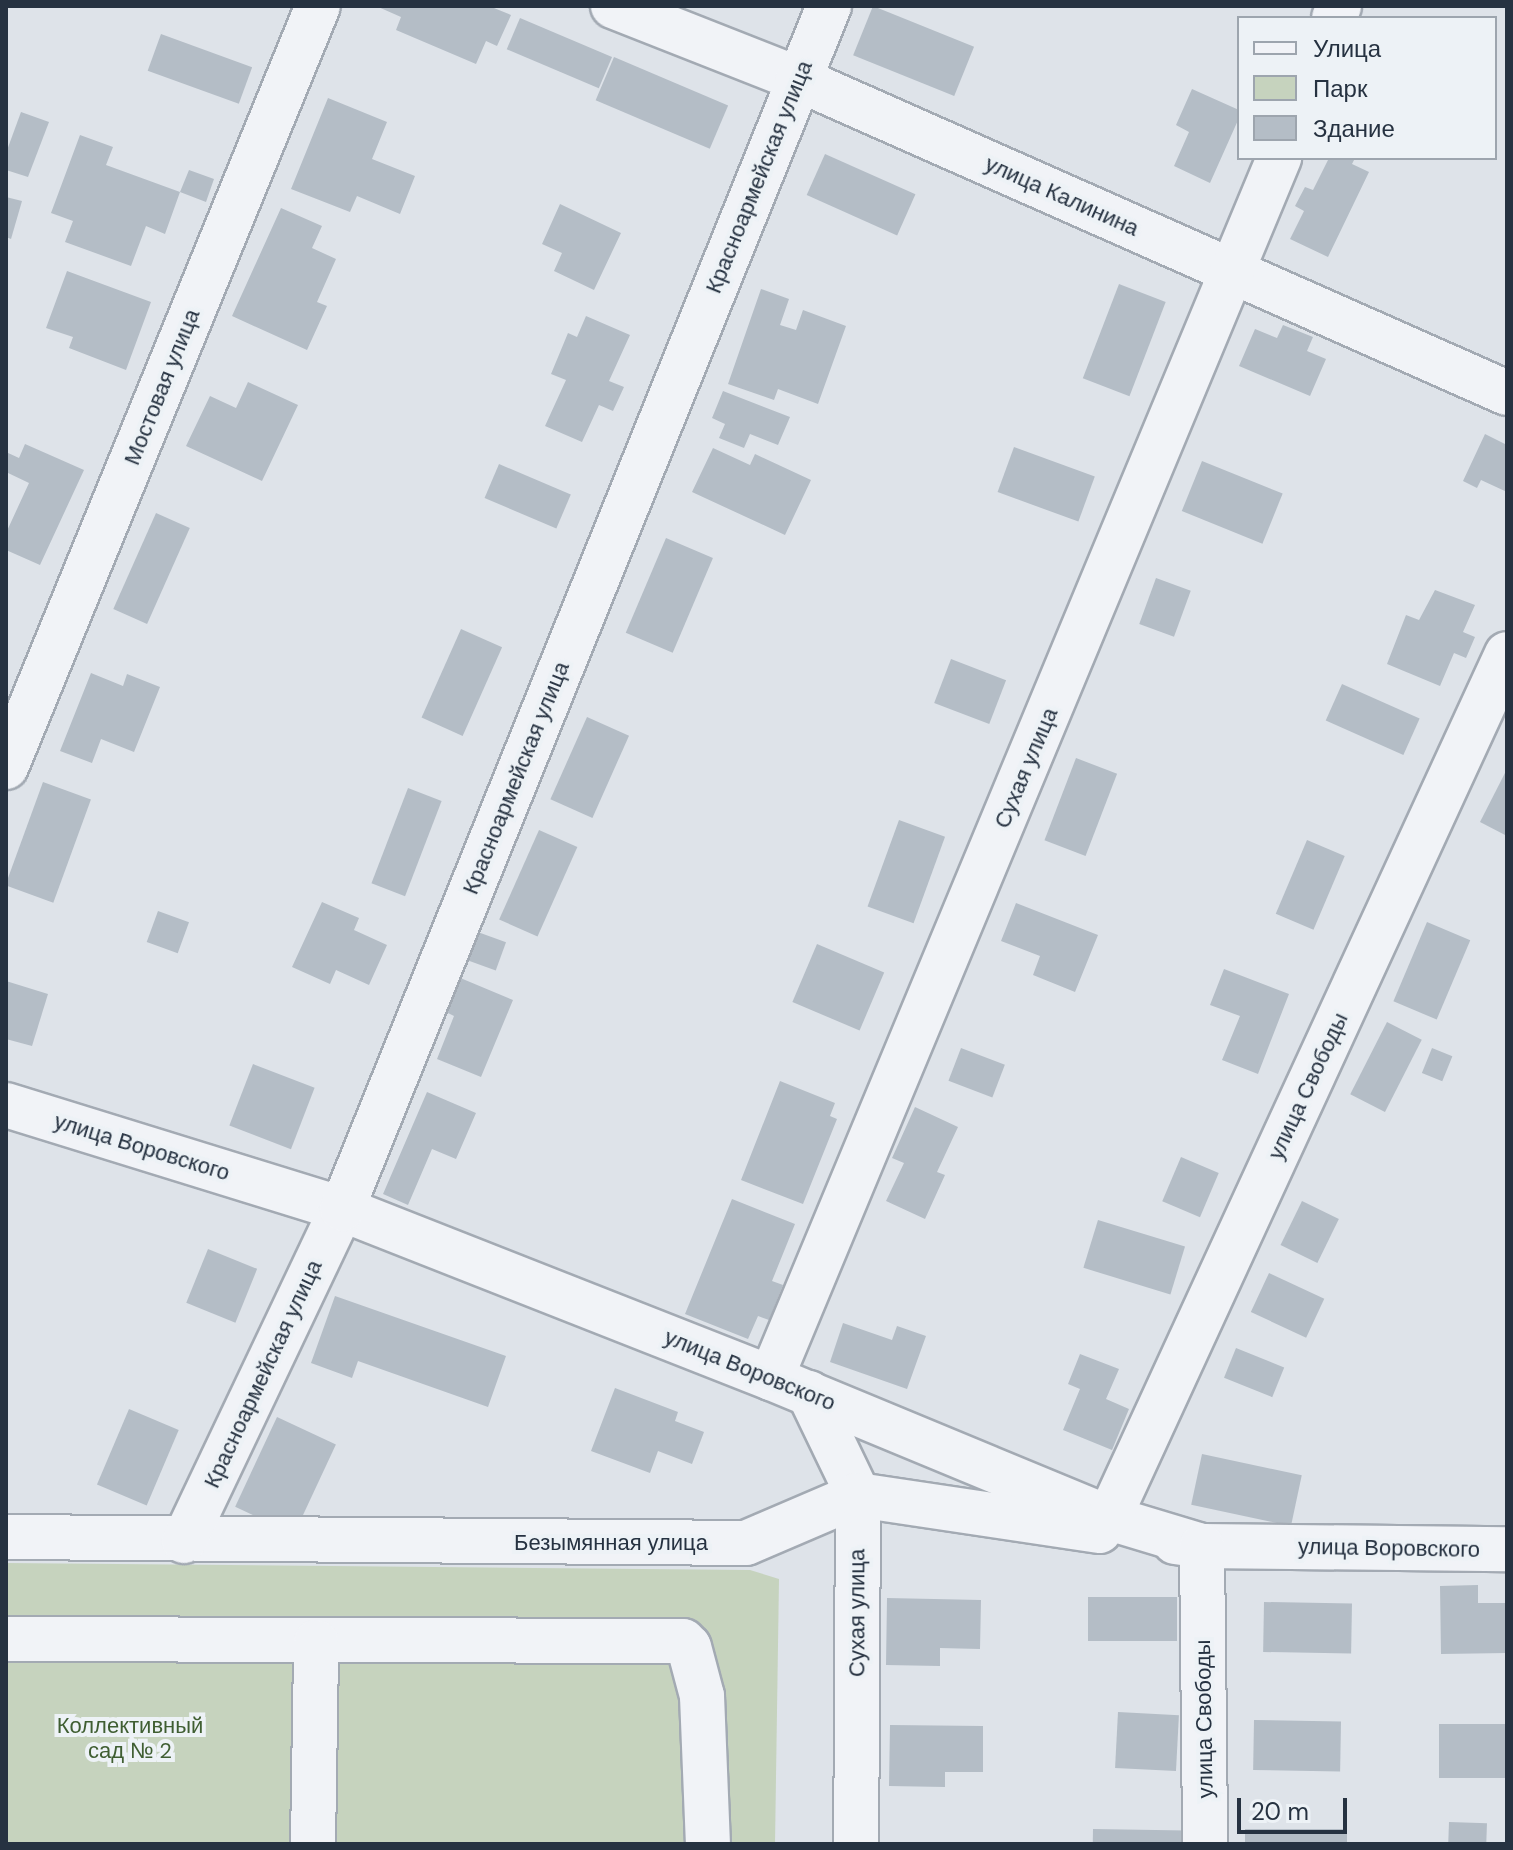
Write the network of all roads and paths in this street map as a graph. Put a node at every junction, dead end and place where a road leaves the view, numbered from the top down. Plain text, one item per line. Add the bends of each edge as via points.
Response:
1 (318, 6) edge
2 (613, 6) edge
3 (829, 6) edge
4 (798, 79) junction
5 (1278, 160) edge
6 (1235, 272) junction
7 (1507, 393) edge
8 (1507, 654) edge
9 (6, 767) edge
10 (6, 1105) edge
11 (342, 1209) junction
12 (790, 1386) junction
13 (858, 1495) junction
14 (1109, 1518) junction
15 (6, 1537) edge
16 (184, 1541) junction
17 (1202, 1546) junction
18 (1507, 1549) edge
19 (6, 1639) edge
20 (316, 1642) junction
21 (313, 1844) edge
22 (708, 1844) edge
23 (856, 1844) edge
24 (1205, 1844) edge

1 - 9 street, Мостовая улица
2 - 4 street, улица Калинина
3 - 4 street, Красноармейская улица
4 - 6 street, улица Калинина
4 - 11 street, Красноармейская улица
5 - 6 street, Сухая улица
6 - 7 street, улица Калинина
6 - 12 street, Сухая улица
8 - 14 street, улица Свободы
10 - 11 street, улица Воровского
11 - 12 street, улица Воровского
11 - 16 street, Красноармейская улица
12 - 13 street, Сухая улица
12 - 14 street, улица Воровского
13 - 16 street, Безымянная улица via 746,1543
13 - 17 street
13 - 23 street, Сухая улица
14 - 17 street, улица Воровского
15 - 16 street, Безымянная улица
17 - 18 street, улица Воровского
17 - 24 street, улица Свободы
19 - 20 street
20 - 21 street
20 - 22 street via 683,1641 702,1696

